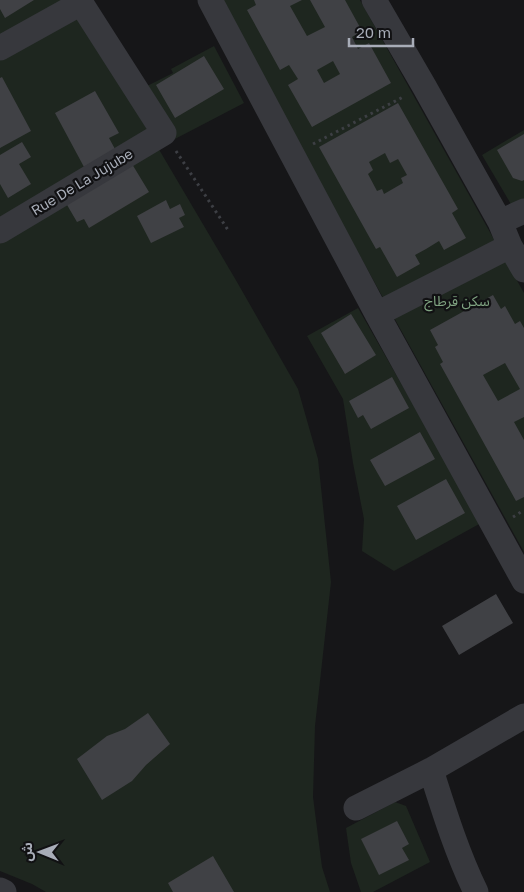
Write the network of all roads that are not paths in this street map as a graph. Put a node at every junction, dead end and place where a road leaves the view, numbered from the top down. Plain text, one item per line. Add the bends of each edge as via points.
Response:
1 (210, 0) edge
2 (374, 0) edge
3 (80, 2) edge
4 (0, 48) edge
5 (524, 211) edge
6 (500, 222) junction
7 (0, 231) edge
8 (510, 246) junction
9 (524, 270) edge
10 (377, 314) junction
11 (524, 581) edge
12 (524, 716) edge
13 (431, 770) junction
14 (356, 808) dead end
15 (0, 890) edge
16 (4, 892) edge
17 (476, 892) edge

1 - 10 street
2 - 6 street
3 - 4 street
3 - 7 street, Rue De La Jujube via 164,133
5 - 6 street
6 - 8 street
8 - 9 street
8 - 10 street
10 - 11 street
12 - 13 street
13 - 14 street
13 - 17 street
15 - 16 street

